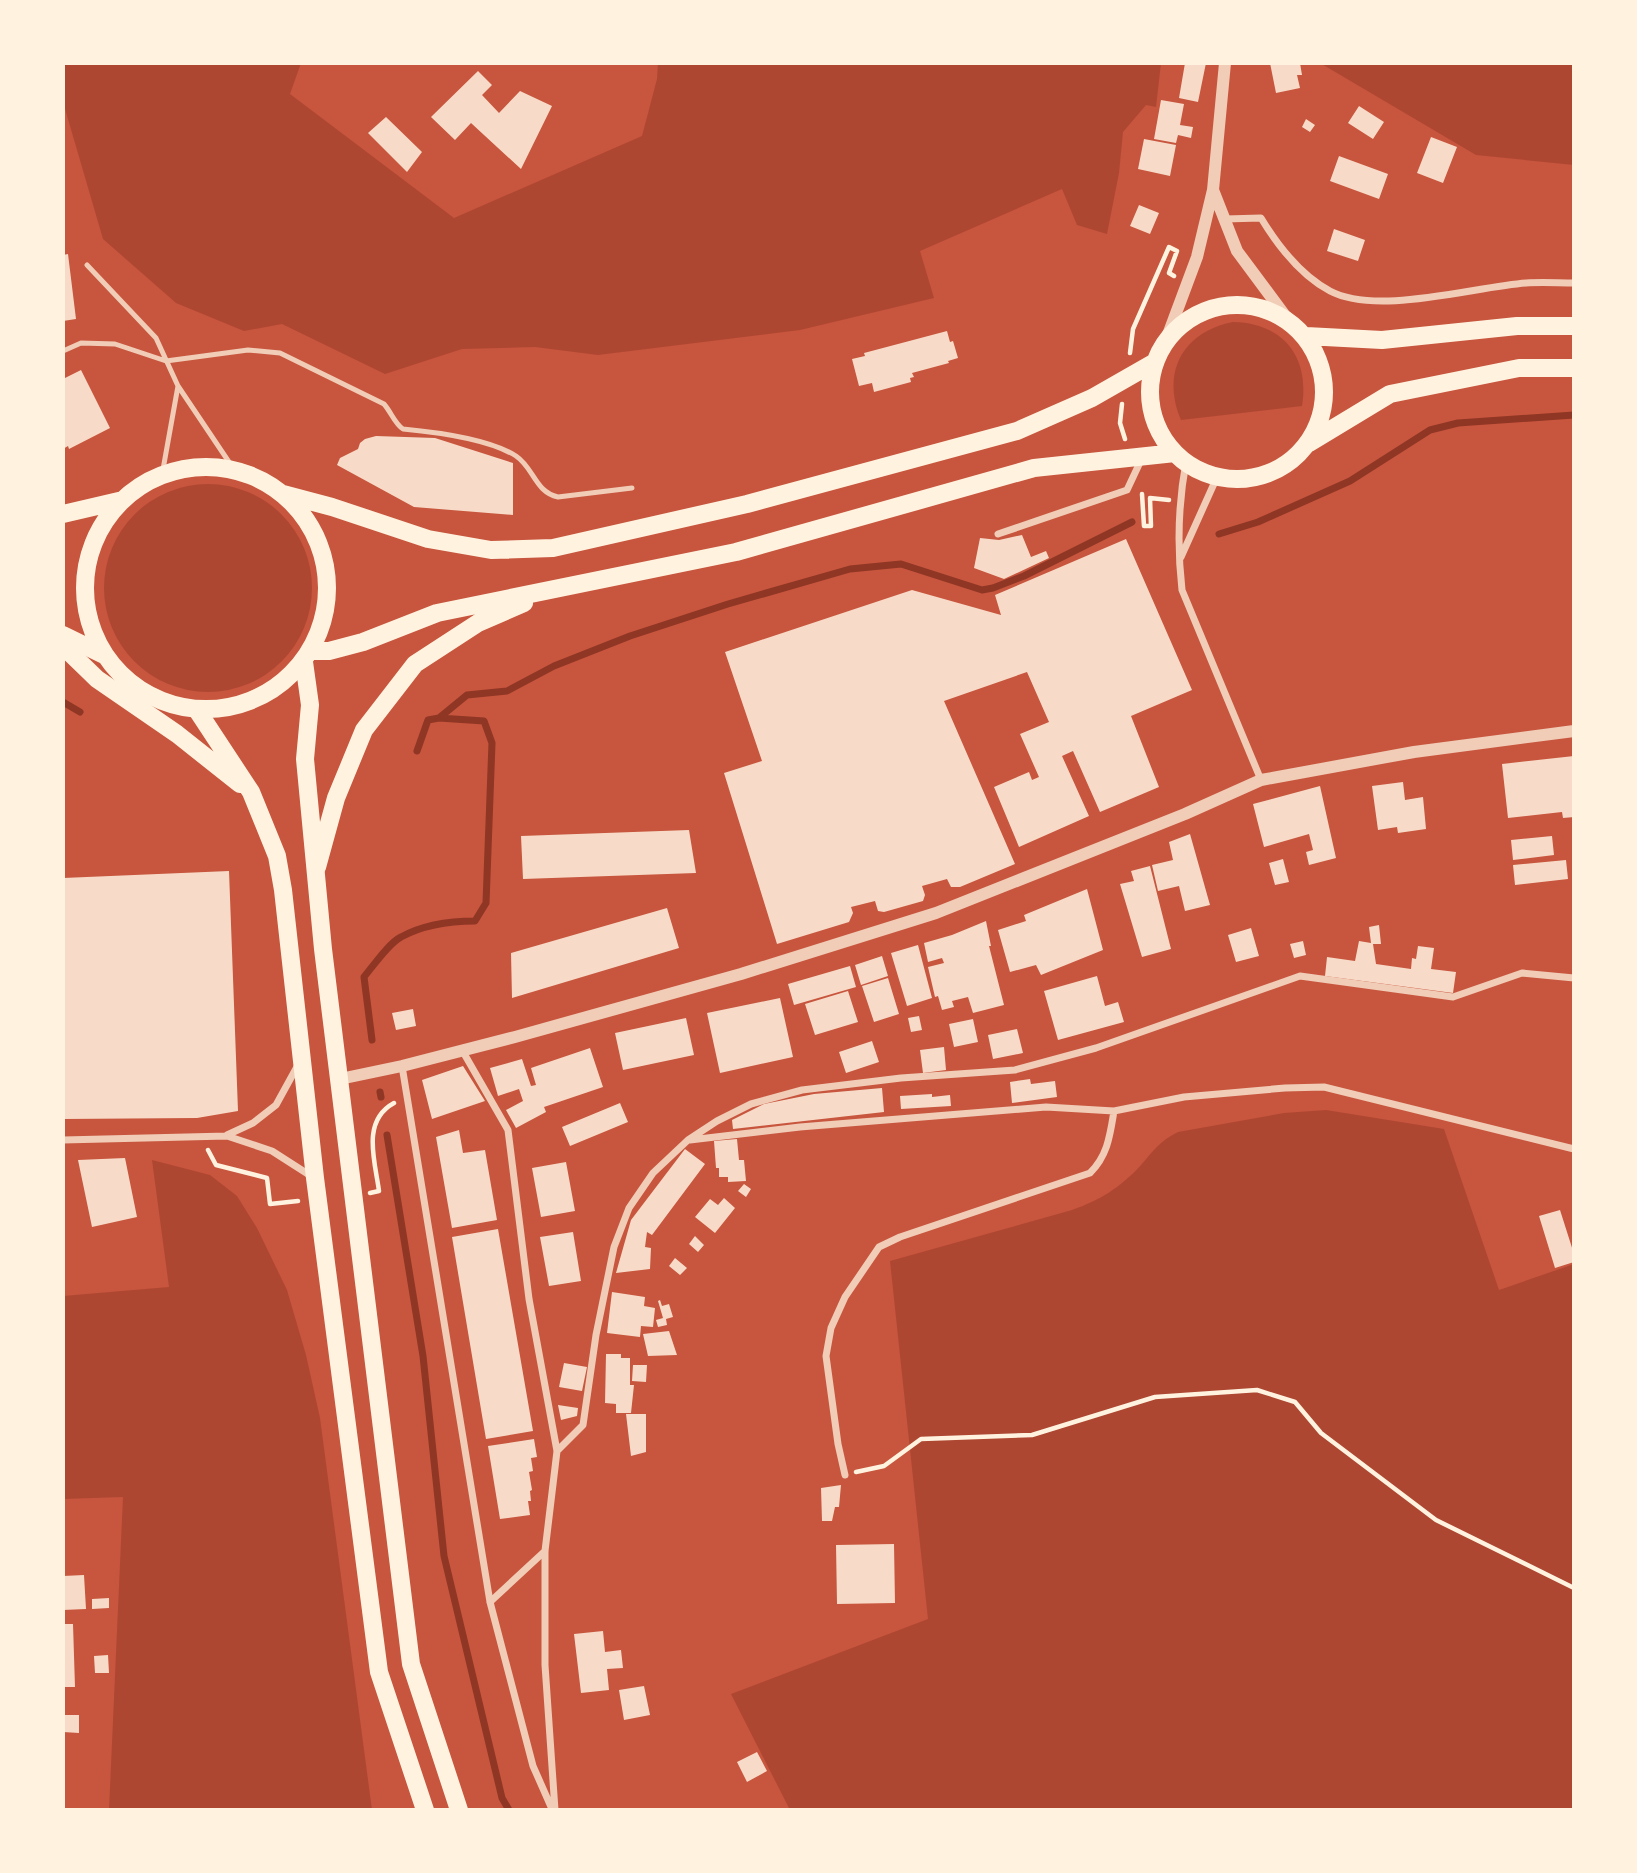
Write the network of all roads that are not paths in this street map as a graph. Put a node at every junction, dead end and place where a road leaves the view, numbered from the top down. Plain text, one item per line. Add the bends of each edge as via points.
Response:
1 (1225, 63) edge
2 (1213, 190) junction
3 (1225, 219) junction
4 (87, 265) dead end
5 (1574, 283) edge
6 (1289, 321) junction
7 (1574, 326) edge
8 (1306, 336) junction
9 (1166, 340) junction
10 (63, 351) edge
11 (166, 361) junction
12 (1155, 362) junction
13 (1574, 368) edge
14 (178, 386) junction
15 (1308, 443) junction
16 (1143, 457) junction
17 (1180, 458) junction
18 (235, 471) junction
19 (162, 475) junction
20 (1217, 477) junction
21 (632, 488) dead end
22 (283, 494) junction
23 (122, 500) junction
24 (63, 514) edge
25 (998, 534) dead end
26 (1179, 561) junction
27 (556, 589) junction
28 (63, 635) edge
29 (63, 646) edge
30 (106, 656) junction
31 (307, 656) junction
32 (197, 710) junction
33 (1574, 731) edge
34 (1261, 780) junction
35 (251, 792) junction
36 (317, 867) junction
37 (1574, 978) edge
38 (462, 1051) junction
39 (301, 1058) junction
40 (402, 1066) junction
41 (340, 1079) junction
42 (1114, 1111) junction
43 (226, 1136) junction
44 (63, 1140) edge
45 (688, 1140) junction
46 (1574, 1149) edge
47 (315, 1178) junction
48 (557, 1451) junction
49 (845, 1475) road end
50 (545, 1551) junction
51 (490, 1602) junction
52 (425, 1810) edge
53 (459, 1810) edge
54 (554, 1810) edge

1 - 2 street
2 - 3 street
2 - 9 street via 1196,257
3 - 5 street via 1261,218 1276,243 1305,273 1332,292 1360,300 1387,302 1526,283
3 - 6 street via 1237,251
4 - 11 lane via 156,338
6 - 8 main road
6 - 9 main road via 1265,308 1237,304 1210,308 1186,321
7 - 8 main road via 1517,326 1382,340
8 - 15 main road via 1320,361 1325,389 1322,418
9 - 12 main road
10 - 11 lane via 81,343 115,344
11 - 14 lane
11 - 21 lane via 248,349 280,353 384,404 403,429 442,433 507,451 528,467 549,495
12 - 17 main road via 1152,410 1161,433
12 - 22 main road via 1092,398 1017,431 747,504 553,548 491,550 428,539
13 - 15 main road via 1519,368 1390,394
14 - 18 lane
14 - 19 lane
15 - 20 main road via 1290,462 1268,474
16 - 17 main road
16 - 25 street via 1127,490
16 - 27 main road via 1034,468 736,552
17 - 20 main road
17 - 26 street
18 - 19 main road via 186,468
18 - 22 main road
19 - 23 main road
20 - 26 street
22 - 31 main road via 312,527 326,568 326,611
23 - 24 main road
23 - 30 main road via 97,534 85,575 88,618
26 - 34 street via 1182,590
27 - 31 main road via 437,613 363,642
27 - 36 main road via 478,623 415,664 364,730
28 - 30 main road
29 - 35 main road via 97,679
30 - 32 main road via 130,683 161,701
31 - 32 main road via 283,684 256,699 227,708
31 - 36 main road via 310,705 305,759
32 - 35 main road
33 - 34 street via 1415,752
34 - 38 street via 936,913 741,974
35 - 39 main road via 277,856
36 - 41 main road
37 - 45 street via 1522,973 1453,997 1300,976 1096,1048 1015,1070 802,1090 751,1104
38 - 40 street
38 - 48 street via 508,1130 529,1299
39 - 43 street via 276,1105
39 - 47 main road
40 - 41 street
40 - 51 street
41 - 53 main road via 411,1664
42 - 45 street via 1046,1107
42 - 46 street via 1184,1097 1324,1087
42 - 49 street via 1107,1149 1090,1173 879,1247 845,1297 831,1328 826,1356
43 - 44 street
43 - 47 street via 272,1151
45 - 48 street via 653,1173 629,1208 614,1248 583,1425
47 - 52 main road via 379,1672
48 - 50 street
50 - 51 street
50 - 54 street via 545,1665
51 - 54 street via 533,1766

